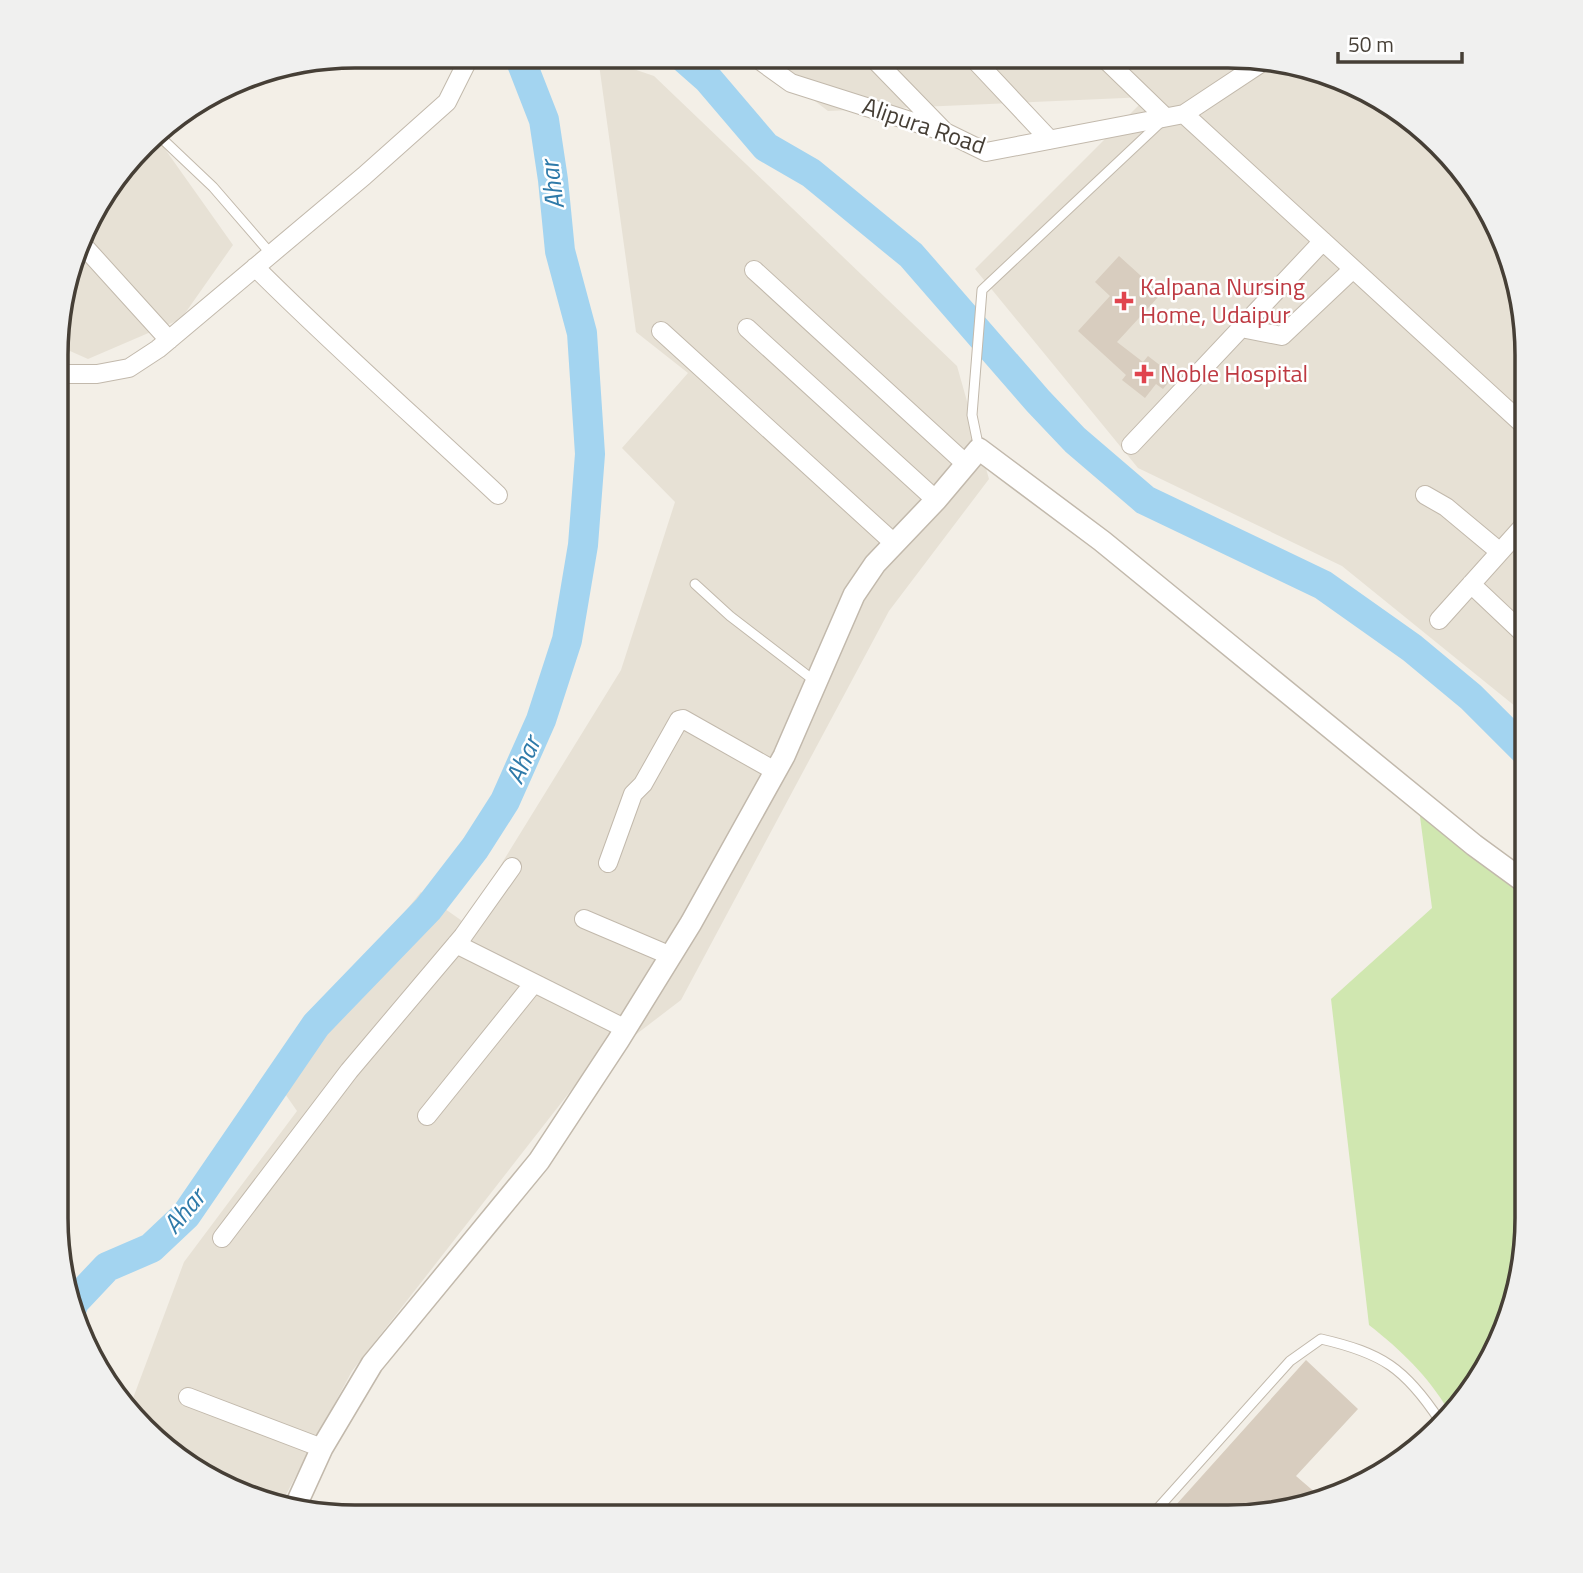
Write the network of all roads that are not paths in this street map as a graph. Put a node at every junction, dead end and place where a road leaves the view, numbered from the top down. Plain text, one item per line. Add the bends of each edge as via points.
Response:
1 (464, 68) edge
2 (770, 68) edge
3 (883, 68) edge
4 (982, 68) edge
5 (1114, 68) edge
6 (1252, 70) edge
7 (1184, 114) junction
8 (1165, 117) junction
9 (945, 132) junction
10 (1050, 140) junction
11 (165, 141) edge
12 (1322, 241) junction
13 (88, 251) edge
14 (271, 254) junction
15 (255, 267) junction
16 (1353, 269) junction
17 (754, 270) dead end
18 (747, 328) dead end
19 (1241, 328) junction
20 (661, 331) dead end
21 (169, 340) junction
22 (68, 374) edge
23 (1515, 417) edge
24 (1130, 446) dead end
25 (972, 456) junction
26 (499, 495) dead end
27 (1425, 495) dead end
28 (936, 500) junction
29 (1515, 535) edge
30 (895, 544) junction
31 (1500, 552) junction
32 (695, 584) dead end
33 (1471, 584) junction
34 (1439, 620) dead end
35 (1515, 626) edge
36 (816, 682) junction
37 (775, 771) junction
38 (608, 863) dead end
39 (512, 867) dead end
40 (1515, 875) edge
41 (584, 919) dead end
42 (456, 944) junction
43 (671, 956) junction
44 (534, 984) junction
45 (626, 1029) junction
46 (427, 1116) dead end
47 (222, 1238) dead end
48 (188, 1397) dead end
49 (1436, 1415) edge
50 (322, 1448) junction
51 (299, 1499) edge
52 (1161, 1505) edge

1 - 14 street via 447,102
2 - 9 street, Alipura Road via 791,83
3 - 9 street
4 - 10 street
5 - 8 street
6 - 7 street
7 - 8 street, Alipura Road
7 - 12 street
8 - 10 street, Alipura Road
8 - 25 lane via 982,290
9 - 10 street, Alipura Road via 986,152
11 - 14 lane via 213,187
12 - 16 street
12 - 19 street
13 - 21 street
14 - 15 street
15 - 21 street
15 - 26 street
16 - 19 street via 1282,336
16 - 23 street
17 - 25 street
18 - 28 street
19 - 24 street
20 - 30 street
21 - 22 street via 129,368
25 - 28 street
25 - 40 street via 1102,541
27 - 31 street
28 - 30 street
29 - 31 street
30 - 36 street via 854,595
31 - 33 street
32 - 36 lane
33 - 34 street
33 - 35 street
36 - 37 street
37 - 38 street via 679,720 634,794
37 - 43 street
39 - 42 street
41 - 43 street
42 - 44 street
42 - 47 street via 349,1071
43 - 45 street
44 - 45 street
44 - 46 street
45 - 50 street via 539,1161 372,1364
48 - 50 street
49 - 52 lane via 1404,1373 1376,1356 1321,1339 1290,1362
50 - 51 street

